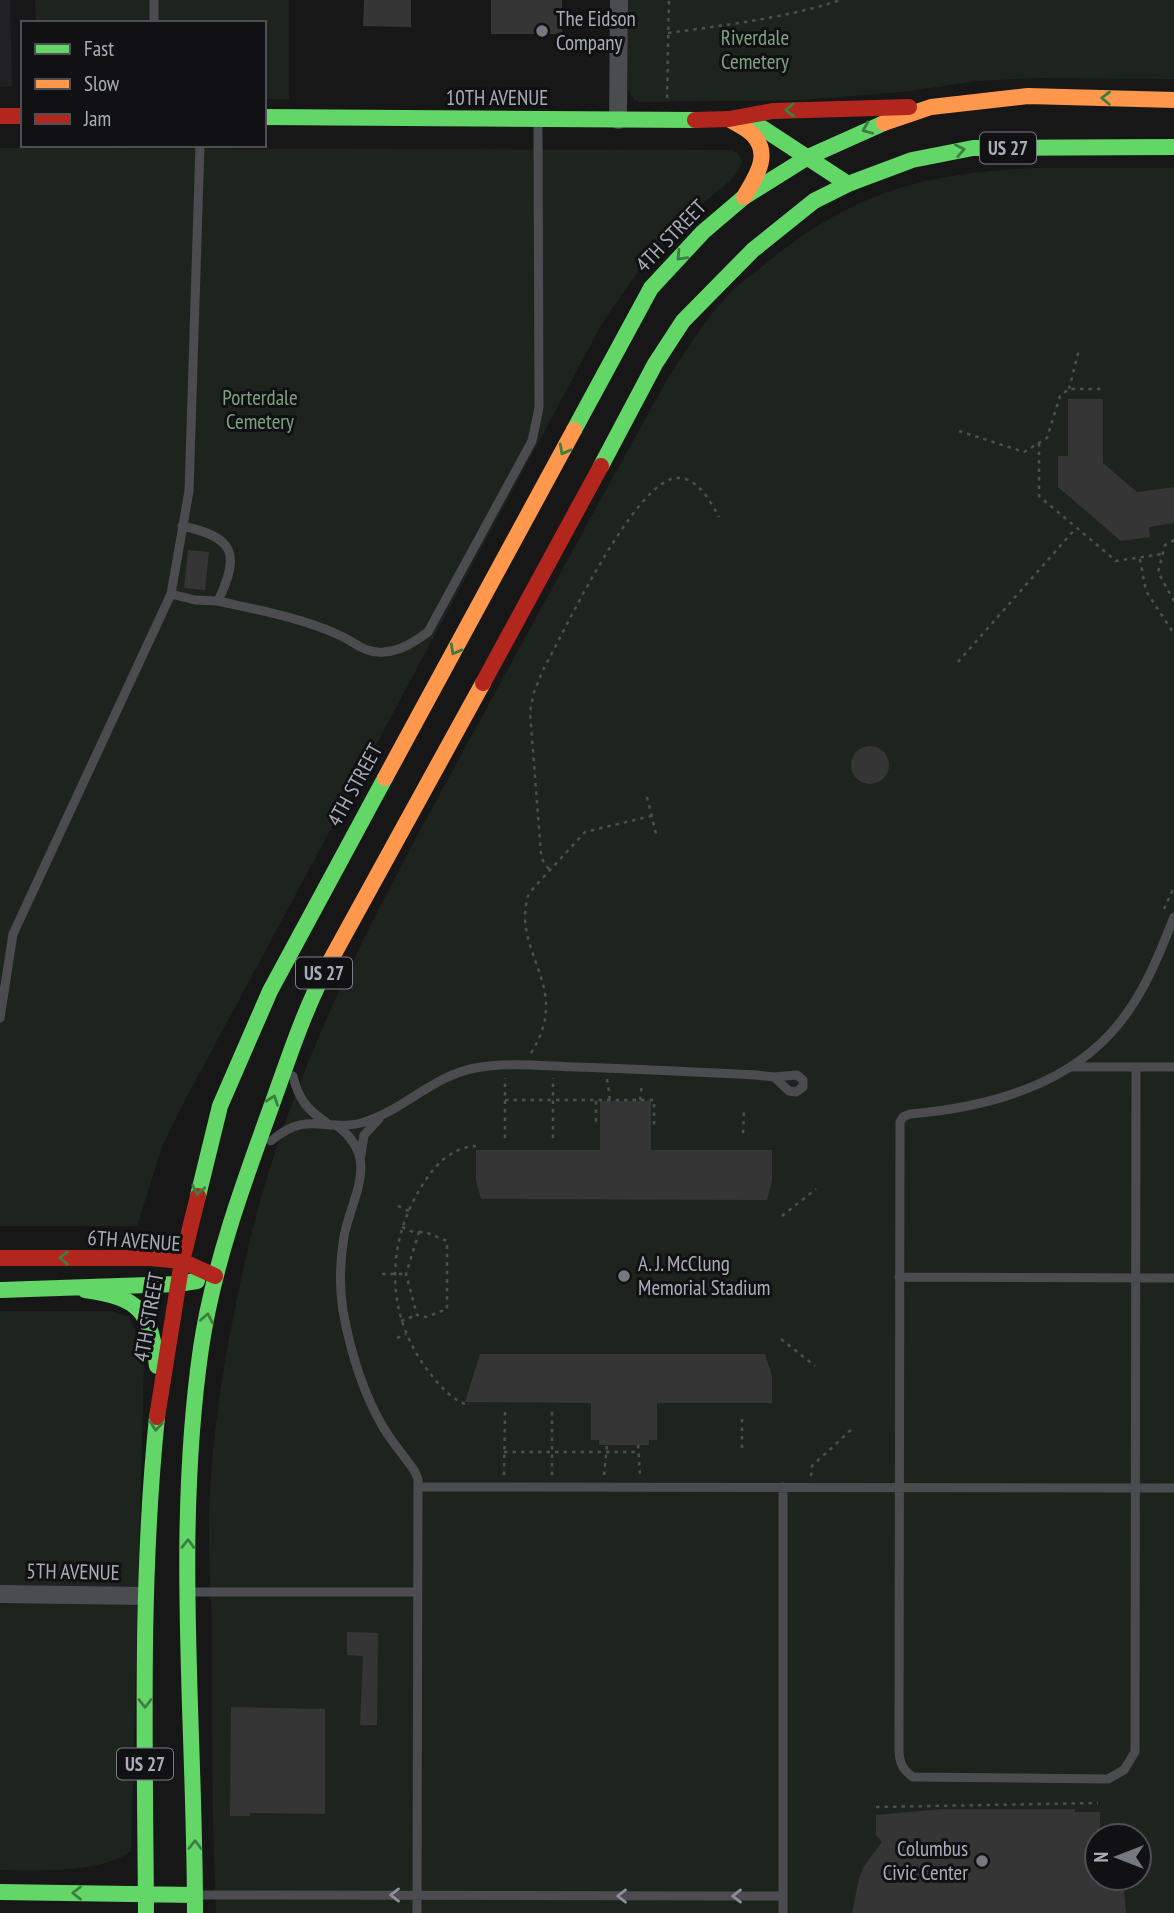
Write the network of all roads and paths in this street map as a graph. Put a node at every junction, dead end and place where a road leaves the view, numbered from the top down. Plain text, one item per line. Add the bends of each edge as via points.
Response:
1 (154, 0) edge
2 (619, 0) edge
3 (669, 0) edge
4 (841, 0) edge
5 (154, 21) edge
6 (668, 33) junction
7 (1174, 100) edge
8 (931, 107) junction
9 (0, 116) edge
10 (21, 116) edge
11 (266, 117) edge
12 (538, 119) junction
13 (729, 119) junction
14 (618, 120) junction
15 (667, 120) junction
16 (1150, 130) dead end
17 (200, 147) edge
18 (1104, 147) junction
19 (1174, 147) edge
20 (808, 157) junction
21 (848, 184) junction
22 (744, 197) junction
23 (1079, 350) dead end
24 (1069, 389) junction
25 (1104, 389) dead end
26 (959, 431) dead end
27 (1039, 443) junction
28 (719, 517) dead end
29 (182, 526) junction
30 (1076, 527) junction
31 (1174, 540) edge
32 (1163, 554) junction
33 (1139, 558) junction
34 (170, 594) junction
35 (218, 601) junction
36 (1174, 601) edge
37 (1174, 634) edge
38 (958, 662) dead end
39 (647, 797) dead end
40 (651, 816) junction
41 (656, 834) dead end
42 (549, 869) junction
43 (1174, 887) edge
44 (1163, 911) dead end
45 (1174, 917) edge
46 (0, 1018) edge
47 (292, 1048) junction
48 (505, 1066) junction
49 (526, 1066) junction
50 (553, 1066) junction
51 (1069, 1067) junction
52 (1136, 1067) junction
53 (1174, 1067) edge
54 (606, 1068) junction
55 (644, 1070) junction
56 (774, 1077) dead end
57 (505, 1100) junction
58 (552, 1100) junction
59 (596, 1100) junction
60 (610, 1100) junction
61 (640, 1100) junction
62 (744, 1110) dead end
63 (383, 1115) junction
64 (332, 1124) junction
65 (596, 1126) dead end
66 (654, 1126) dead end
67 (743, 1133) dead end
68 (505, 1138) dead end
69 (552, 1138) dead end
70 (476, 1146) dead end
71 (253, 1159) junction
72 (361, 1160) junction
73 (816, 1189) dead end
74 (398, 1206) dead end
75 (408, 1210) junction
76 (782, 1216) dead end
77 (401, 1227) junction
78 (417, 1234) junction
79 (0, 1258) edge
80 (181, 1261) junction
81 (382, 1275) dead end
82 (396, 1275) junction
83 (406, 1275) junction
84 (215, 1276) junction
85 (899, 1277) junction
86 (1135, 1278) junction
87 (1174, 1278) edge
88 (178, 1286) junction
89 (0, 1290) edge
90 (85, 1290) junction
91 (417, 1315) junction
92 (401, 1321) junction
93 (406, 1334) junction
94 (397, 1338) dead end
95 (781, 1339) dead end
96 (815, 1366) dead end
97 (160, 1387) junction
98 (465, 1404) dead end
99 (505, 1412) dead end
100 (552, 1412) dead end
101 (742, 1419) dead end
102 (853, 1428) dead end
103 (607, 1445) dead end
104 (638, 1445) dead end
105 (742, 1448) dead end
106 (504, 1452) junction
107 (552, 1452) junction
108 (606, 1452) junction
109 (638, 1452) junction
110 (504, 1475) dead end
111 (552, 1475) dead end
112 (604, 1475) dead end
113 (639, 1475) dead end
114 (811, 1475) dead end
115 (418, 1487) junction
116 (783, 1488) junction
117 (899, 1488) junction
118 (1135, 1488) junction
119 (1174, 1488) edge
120 (187, 1592) junction
121 (417, 1592) junction
122 (0, 1594) edge
123 (145, 1596) junction
124 (1098, 1802) dead end
125 (876, 1807) dead end
126 (0, 1892) edge
127 (146, 1893) junction
128 (195, 1895) junction
129 (417, 1895) junction
130 (783, 1896) junction
131 (146, 1913) edge
132 (195, 1913) edge
133 (417, 1913) edge
134 (783, 1913) edge

1 - 5 lane
2 - 14 street
3 - 6 path
4 - 6 path via 815,9
6 - 15 path
7 -> 8 main road, 4TH STREET / US 27 via 1028,96
8 -> 13 main road, 10TH AVENUE via 773,111
8 -> 20 main road, 4TH STREET / US 27 via 869,128
9 - 10 main road
11 - 12 main road, 10TH AVENUE
12 - 14 main road, 10TH AVENUE
12 - 35 lane via 539,408 531,441 428,632 407,646 367,651 340,635
13 - 15 main road, 10TH AVENUE
13 - 20 main road, 10TH AVENUE via 756,124
13 - 22 main road via 754,135 762,153 762,165
14 - 15 main road, 10TH AVENUE
16 - 18 main road
17 - 29 lane via 188,491
18 - 19 main road, US 27
21 -> 18 main road, US 27 via 912,160 973,148
20 - 21 main road, 10TH AVENUE
20 - 22 main road, 4TH STREET / US 27
21 - 47 main road, US 27 via 814,201 753,250 683,321 655,364 312,995
22 -> 80 main road, 4TH STREET / US 27 via 702,232 651,288 276,979 220,1106
23 - 24 path
24 - 25 path
24 - 27 path via 1059,396 1047,439
26 - 27 path via 1024,452
27 - 30 path via 1039,496
28 - 42 path via 701,490 686,479 674,478 652,490 615,539 538,681 530,712 541,854
29 - 34 lane
29 - 35 lane via 221,538 231,555 229,579
30 - 33 path via 1116,561
30 - 38 path
31 - 32 path via 1165,545
32 - 33 path
32 - 36 path via 1158,572
33 - 37 path via 1146,590
34 - 35 lane
34 - 46 lane via 13,934
39 - 40 path
40 - 41 path
40 - 42 path via 585,832
42 - 49 path via 526,902 526,928 544,986 546,1016 542,1038
43 - 44 path
45 - 51 lane via 1152,969 1124,1017 1098,1046
47 - 64 lane via 299,1097 310,1111
71 -> 47 main road, US 27
48 - 49 lane
48 - 57 path
48 - 63 lane via 474,1068 442,1079
49 - 50 lane
50 - 54 lane
50 - 58 path
51 - 52 lane
51 - 85 lane via 995,1099 901,1119
52 - 53 lane
52 - 86 lane
54 - 55 lane
54 - 60 path
55 - 56 lane
55 - 61 path
57 - 58 path
57 - 68 path
58 - 59 path
58 - 69 path
59 - 60 path
59 - 65 path
60 - 61 path
61 - 66 path via 654,1100
62 - 67 path
63 - 64 lane via 357,1124
63 - 72 lane via 364,1135
64 - 71 lane via 305,1123 287,1129
64 - 72 lane via 350,1138
70 - 75 path via 444,1158
71 - 84 main road, US 27
72 - 115 lane via 361,1179 341,1258 344,1312 368,1395 384,1428 414,1470
73 - 76 path
74 - 75 path
75 - 77 path
77 - 78 path
77 - 82 path
78 - 83 path
78 - 91 path via 423,1231 447,1241 447,1309 426,1317
80 -> 79 main road, 6TH AVENUE
80 - 84 main road, 6TH AVENUE
80 - 88 main road, 4TH STREET / US 27
81 - 82 path
82 - 83 path
82 - 92 path
83 - 91 path
84 - 88 main road, 6TH AVENUE
120 -> 84 main road, US 27 via 190,1445
85 - 86 lane
85 - 117 lane
86 - 87 lane
86 - 118 lane
88 - 90 main road, 6TH AVENUE
88 - 97 main road, 4TH STREET / US 27
89 - 90 main road, 6TH AVENUE
90 - 97 main road via 123,1298 141,1311 153,1334
91 - 92 path
92 - 93 path
93 - 94 path
93 - 98 path via 434,1379
95 - 96 path
97 -> 123 main road, 4TH STREET / US 27 via 149,1485
99 - 106 path
100 - 107 path
101 - 105 path
102 - 114 path via 812,1466
103 - 108 path
104 - 109 path
106 - 107 path
106 - 110 path
107 - 108 path
107 - 111 path
108 - 109 path
108 - 112 path
109 - 113 path
115 - 116 lane
115 - 121 lane
116 - 117 lane
116 - 130 lane
117 - 118 lane
117 - 118 lane via 900,1763 905,1772 923,1779 1108,1779 1131,1762 1135,1752
118 - 119 lane
120 - 121 lane
128 -> 120 main road, US 27
121 - 129 lane
122 - 123 street, 5TH AVENUE
123 -> 127 main road, 4TH STREET / US 27
124 - 125 path
127 -> 126 main road
127 - 128 main road
127 - 131 main road, 4TH STREET
129 -> 128 lane
128 - 132 main road, US 27
130 -> 129 lane
129 - 133 lane
130 - 134 lane

